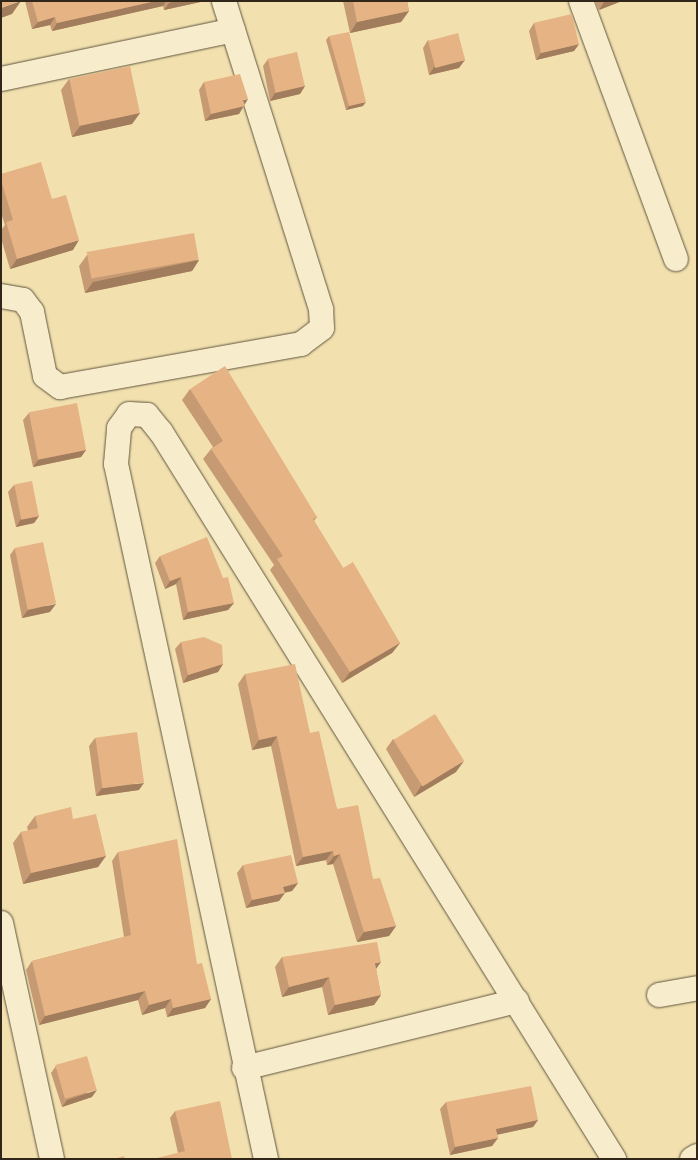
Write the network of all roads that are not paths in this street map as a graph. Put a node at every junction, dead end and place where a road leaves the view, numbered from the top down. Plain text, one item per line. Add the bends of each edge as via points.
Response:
1 (224, 1) edge
2 (581, 1) edge
3 (233, 30) junction
4 (1, 79) edge
5 (676, 259) dead end
6 (1, 296) edge
7 (1, 922) edge
8 (697, 988) edge
9 (659, 995) dead end
10 (517, 1001) junction
11 (244, 1068) junction
12 (697, 1156) edge
13 (608, 1158) edge
14 (52, 1159) edge
15 (266, 1159) edge
16 (692, 1159) edge

1 - 3 street
2 - 5 street
3 - 4 street
3 - 6 street via 321,309 322,328 315,338 301,344 60,387 45,376 32,312 22,300
7 - 14 street
8 - 9 street
10 - 11 street
10 - 11 street via 161,432 147,415 129,414 119,428 116,464
10 - 13 street
11 - 15 street
12 - 16 street

